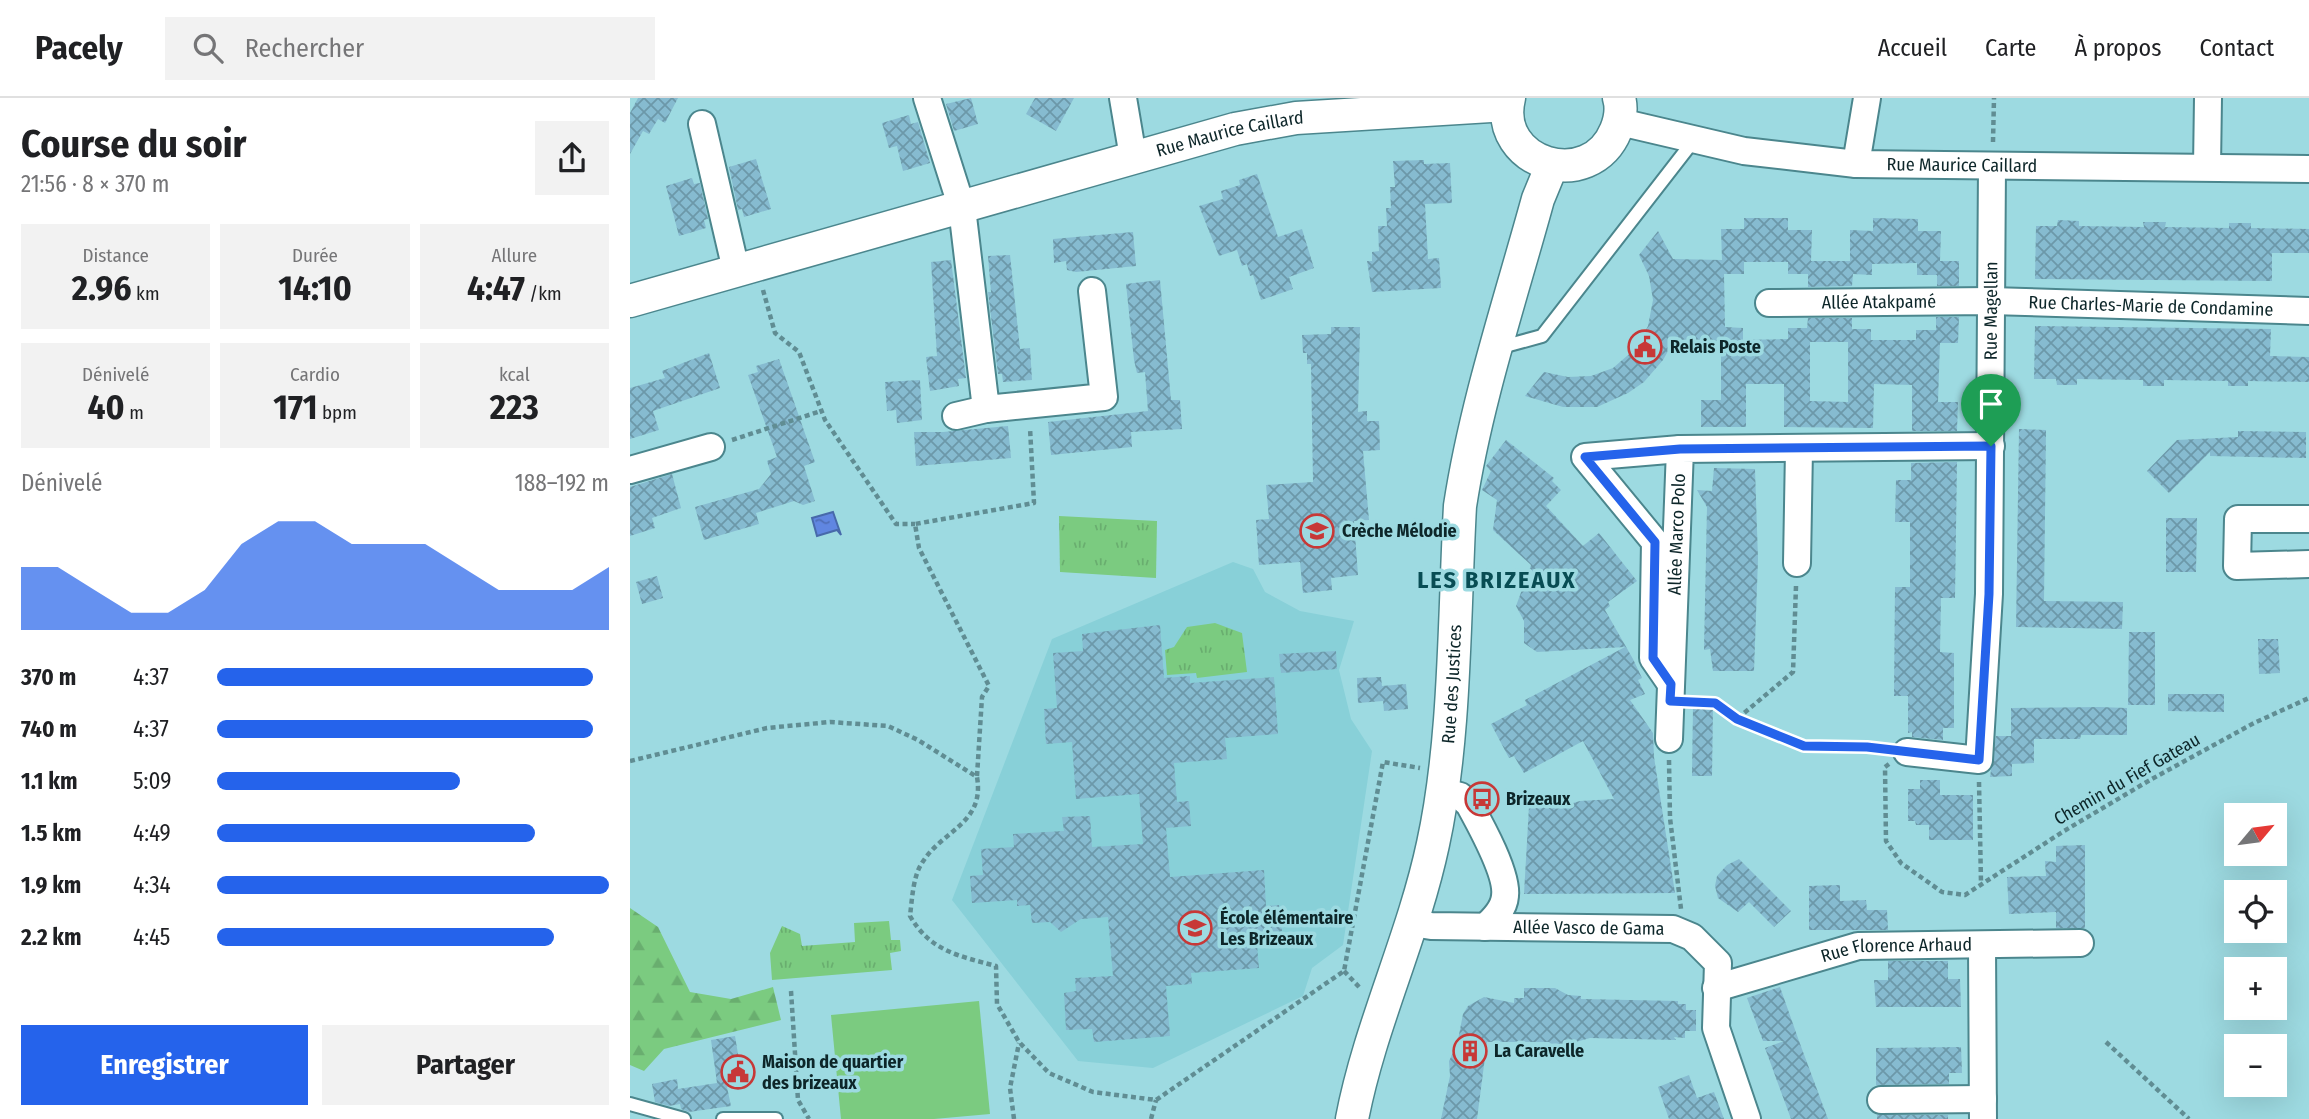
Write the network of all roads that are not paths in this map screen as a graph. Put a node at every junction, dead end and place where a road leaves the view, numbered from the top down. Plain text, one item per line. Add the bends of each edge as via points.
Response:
1 (927, 98) edge
2 (1123, 98) edge
3 (1867, 98) edge
4 (2208, 98) edge
5 (1508, 102) edge
6 (1619, 110) edge
7 (702, 124) dead end
8 (1694, 140) junction
9 (1133, 157) junction
10 (1856, 164) junction
11 (1552, 165) junction
12 (1992, 167) junction
13 (2207, 167) junction
14 (2309, 169) edge
15 (962, 208) junction
16 (745, 267) junction
17 (1092, 291) dead end
18 (630, 301) edge
19 (1991, 301) junction
20 (1769, 303) dead end
21 (2309, 311) edge
22 (1497, 348) junction
23 (986, 409) junction
24 (956, 416) dead end
25 (1991, 446) junction
26 (711, 447) road end
27 (1680, 449) junction
28 (1799, 449) junction
29 (630, 470) edge
30 (2309, 519) edge
31 (1797, 564) road end
32 (2309, 564) edge
33 (1671, 693) junction
34 (1669, 738) road end
35 (1907, 752) road end
36 (1444, 782) junction
37 (1412, 923) junction
38 (1485, 927) junction
39 (2080, 943) dead end
40 (1982, 945) junction
41 (1716, 988) junction
42 (1881, 1100) dead end
43 (630, 1104) edge
44 (1983, 1109) edge
45 (684, 1119) edge
46 (723, 1119) edge
47 (776, 1119) edge
48 (1352, 1119) edge
49 (1747, 1119) edge

1 - 15 street
2 - 9 street
3 - 10 street
4 - 13 street
5 - 9 street, Rue Maurice Caillard via 1296,118
5 - 11 street via 1508,121 1524,150
6 - 8 street, Rue Maurice Caillard
6 - 11 street via 1613,139 1602,152 1578,164
7 - 16 street
8 - 10 street, Rue Maurice Caillard via 1744,151
8 - 22 lane via 1542,337
9 - 15 street, Rue Maurice Caillard
10 - 12 street, Rue Maurice Caillard
11 - 22 street, Rue des Justices via 1538,199
12 - 13 street, Rue Maurice Caillard
12 - 19 street, Rue Magellan
13 - 14 street, Rue Maurice Caillard
15 - 16 street, Rue Maurice Caillard
15 - 23 street
16 - 18 street, Rue Maurice Caillard
17 - 23 street via 1104,397
19 - 20 street, Allée Atakpamé
19 - 21 street, Rue Charles-Marie de Condamine
19 - 25 street, Rue Magellan
22 - 36 street, Rue des Justices via 1474,426 1460,506
23 - 24 street
25 - 28 street, Allée Marco Polo
25 - 35 street, Rue Magellan via 1989,594 1979,760
26 - 29 street
27 - 28 street, Allée Marco Polo
27 - 33 street, Allée Marco Polo
27 - 33 street via 1585,457 1655,542 1653,658
28 - 31 street
30 - 32 street via 2238,519 2237,566
33 - 34 street, Allée Marco Polo
36 - 37 street, Rue des Justices
36 - 38 street via 1469,804 1502,875 1506,894 1502,907
37 - 38 street, Allée Vasco de Gama
37 - 48 street, Rue des Justices via 1386,994
38 - 41 street, Allée Vasco de Gama via 1673,929 1692,937 1718,962
39 - 40 street, Rue Florence Arhaud
40 - 41 street, Rue Florence Arhaud via 1858,946
40 - 44 street
41 - 49 street, Allée Vasco de Gama via 1716,1028
42 - 44 street
43 - 45 lane
46 - 47 lane

